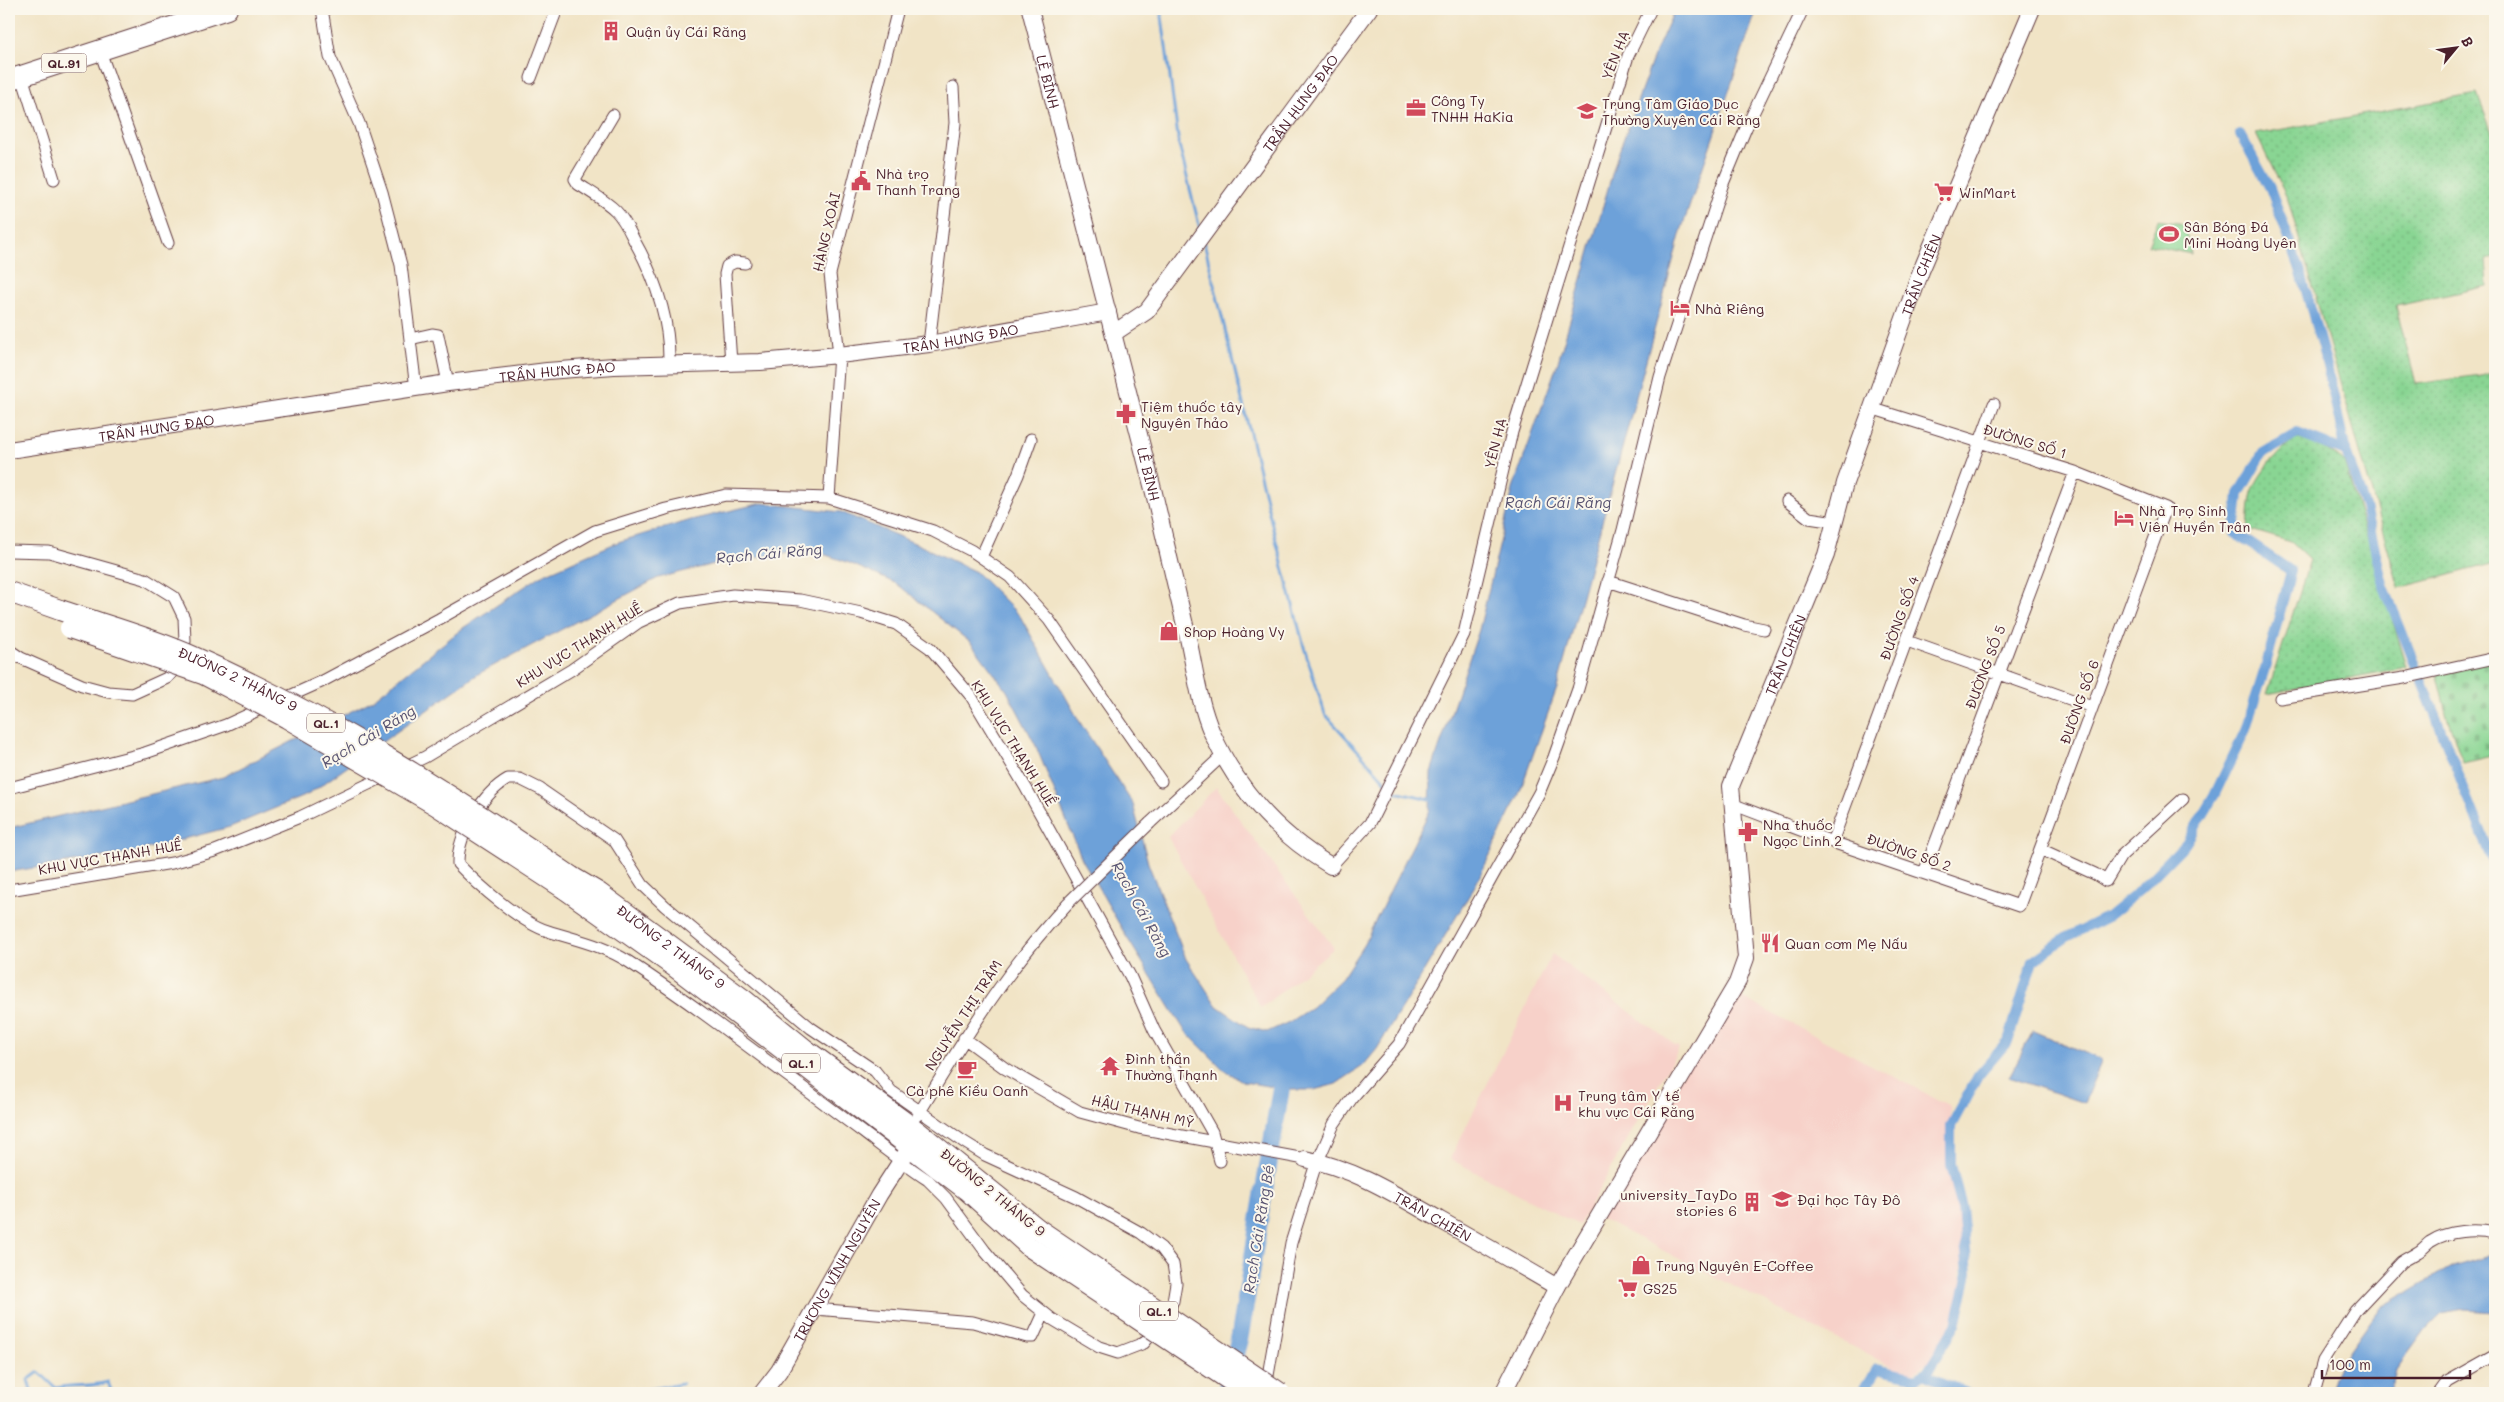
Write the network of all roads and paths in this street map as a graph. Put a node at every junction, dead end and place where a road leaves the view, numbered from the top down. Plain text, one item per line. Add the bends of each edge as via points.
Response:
1 (207, 9) edge
2 (227, 9) edge
3 (322, 9) edge
4 (557, 9) edge
5 (898, 9) edge
6 (1030, 9) edge
7 (1369, 9) edge
8 (1651, 9) edge
9 (1803, 9) edge
10 (2032, 9) edge
11 (100, 51) junction
12 (13, 77) edge
13 (531, 78) dead end
14 (953, 87) dead end
15 (613, 116) dead end
16 (54, 179) dead end
17 (168, 243) dead end
18 (745, 263) dead end
19 (1108, 312) junction
20 (1114, 334) junction
21 (410, 339) junction
22 (929, 344) junction
23 (839, 355) junction
24 (731, 363) junction
25 (669, 364) junction
26 (448, 383) junction
27 (416, 388) junction
28 (1994, 404) dead end
29 (1874, 409) junction
30 (1031, 439) dead end
31 (1981, 443) junction
32 (9, 450) edge
33 (2076, 472) junction
34 (829, 498) junction
35 (1787, 502) dead end
36 (2166, 508) joint
37 (1835, 522) junction
38 (9, 551) edge
39 (981, 557) junction
40 (1608, 581) junction
41 (9, 592) edge
42 (9, 606) edge
43 (59, 617) junction
44 (1764, 629) dead end
45 (1907, 641) junction
46 (9, 650) edge
47 (2495, 658) edge
48 (1999, 673) junction
49 (2280, 698) dead end
50 (2092, 707) junction
51 (1223, 755) junction
52 (1161, 781) dead end
53 (9, 788) edge
54 (2183, 799) dead end
55 (1732, 804) junction
56 (1832, 842) junction
57 (2040, 849) junction
58 (1332, 866) joint
59 (1924, 873) junction
60 (568, 883) junction
61 (9, 890) edge
62 (2019, 906) joint
63 (964, 1038) junction
64 (857, 1086) junction
65 (891, 1091) junction
66 (916, 1118) junction
67 (1219, 1140) junction
68 (906, 1155) junction
69 (1311, 1160) junction
70 (1220, 1161) dead end
71 (950, 1178) junction
72 (928, 1180) junction
73 (2495, 1233) edge
74 (1034, 1238) junction
75 (1556, 1286) junction
76 (815, 1309) junction
77 (1044, 1313) junction
78 (2495, 1355) edge
79 (762, 1393) edge
80 (1249, 1393) edge
81 (1266, 1393) edge
82 (1280, 1393) edge
83 (1503, 1393) edge
84 (2314, 1393) edge
85 (2439, 1393) edge

1 - 12 highway, QL.91
2 - 11 highway, QL.91
3 - 21 street via 330,57 359,123 382,192 401,265
4 - 13 street
5 - 23 street, HÀNG XOÀI via 830,274
6 - 19 street, LÊ BÌNH
7 - 20 street, TRẦN HƯNG ĐẠO via 1147,311
8 - 58 street, YÊN HẠ via 1628,56 1512,432 1464,634 1370,823
9 - 40 street via 1722,186 1660,377
10 - 29 street, TRẦN CHIÊN via 1921,271
11 - 12 highway, QL.91
11 - 17 street
12 - 16 street
14 - 22 street via 955,123
15 - 25 street via 575,179 616,211 648,266 657,284 670,344
18 - 24 street via 727,266 725,274
19 - 20 street, LÊ BÌNH
19 - 22 street, TRẦN HƯNG ĐẠO
20 - 51 street, LÊ BÌNH via 1165,539 1199,695
21 - 26 street via 438,335
21 - 27 street
22 - 23 street, TRẦN HƯNG ĐẠO
23 - 24 street, TRẦN HƯNG ĐẠO
23 - 34 street, HÀNG XOÀI
24 - 25 street, TRẦN HƯNG ĐẠO
25 - 26 street, TRẦN HƯNG ĐẠO via 547,371
26 - 27 street, TRẦN HƯNG ĐẠO
27 - 32 street, TRẦN HƯNG ĐẠO
28 - 31 street, ĐƯỜNG SỐ 4
29 - 31 street, ĐƯỜNG SỐ 1
29 - 37 street, TRẦN CHIÊN via 1845,483
30 - 39 street
31 - 33 street, ĐƯỜNG SỐ 1
31 - 45 street, ĐƯỜNG SỐ 4
33 - 36 street, ĐƯỜNG SỐ 1
33 - 48 street, ĐƯỜNG SỐ 5
34 - 39 street via 932,531
34 - 53 street via 726,495 666,509 595,532 322,682 226,725 145,753
35 - 37 street via 1808,518
36 - 50 street, ĐƯỜNG SỐ 6
37 - 55 street, TRẦN CHIÊN via 1826,555 1731,786
38 - 46 street via 49,552 145,579 174,596 184,618 185,641 182,661 167,678 132,694 82,685
39 - 52 street via 1010,578 1049,620
40 - 44 street
40 - 69 street via 1578,689 1539,793 1399,1044 1352,1098
41 - 43 highway, ĐƯỜNG 2 THÁNG 9 / QL.1
42 - 43 highway, ĐƯỜNG 2 THÁNG 9 / QL.1
43 - 60 highway, ĐƯỜNG 2 THÁNG 9 / QL.1, bridge via 203,674 380,771
45 - 48 street
45 - 56 street, ĐƯỜNG SỐ 4
47 - 49 street via 2413,676
48 - 50 street
48 - 59 street, ĐƯỜNG SỐ 5
50 - 57 street, ĐƯỜNG SỐ 6
51 - 58 street, LÊ BÌNH via 1268,819
51 - 63 street, NGUYỄN THỊ TRÂM, bridge via 1068,903 1015,963
54 - 57 street via 2121,856 2106,881
55 - 56 street, ĐƯỜNG SỐ 2
55 - 75 street, TRẦN CHIÊN via 1746,958 1737,983
56 - 59 street, ĐƯỜNG SỐ 2
57 - 62 street, ĐƯỜNG SỐ 6
59 - 62 street, ĐƯỜNG SỐ 2
60 - 64 highway, ĐƯỜNG 2 THÁNG 9 / QL.1 via 599,893
60 - 68 highway, ĐƯỜNG 2 THÁNG 9 / QL.1
61 - 67 street, KHU VỰC THẠNH HUỀ via 172,863 215,851 300,817 425,757 571,670 639,622 680,603 733,595 800,600 896,624 930,648 971,696 1026,788 1130,976 1154,1030
63 - 66 street, NGUYỄN THỊ TRÂM
63 - 67 street, HẬU THẠNH MỸ via 1006,1069 1080,1112 1140,1128
64 - 65 street
64 - 66 highway, ĐƯỜNG 2 THÁNG 9 / QL.1
65 - 66 street
65 - 68 street via 875,1071 811,1028 665,906 642,885 614,840 520,779 508,779 490,792 462,837 458,852 458,864 471,878 522,918 546,931 600,946 627,961
66 - 74 highway, ĐƯỜNG 2 THÁNG 9 / QL.1
66 - 77 street via 1141,1233 1161,1248 1173,1264 1176,1283 1173,1301 1144,1343 1131,1350 1118,1353 1099,1347
67 - 69 street, HẬU THẠNH MỸ
67 - 70 street, KHU VỰC THẠNH HUỀ
68 - 71 highway, ĐƯỜNG 2 THÁNG 9 / QL.1
68 - 72 street
68 - 76 street, TRƯƠNG VĨNH NGUYÊN via 879,1195
69 - 75 street, TRẦN CHIÊN via 1364,1179 1406,1200
69 - 81 street via 1286,1265
71 - 72 street
71 - 74 highway, ĐƯỜNG 2 THÁNG 9 / QL.1
72 - 77 street via 1022,1294
73 - 84 street via 2482,1230 2451,1234 2431,1242 2401,1262 2355,1311 2324,1361
74 - 80 highway, ĐƯỜNG 2 THÁNG 9 / QL.1, bridge
74 - 82 highway, ĐƯỜNG 2 THÁNG 9 / QL.1, bridge
75 - 83 street, TRẦN CHIÊN
76 - 77 street via 973,1322 1027,1337 1033,1337
76 - 79 street, TRƯƠNG VĨNH NGUYÊN via 779,1371
78 - 85 street via 2447,1382

